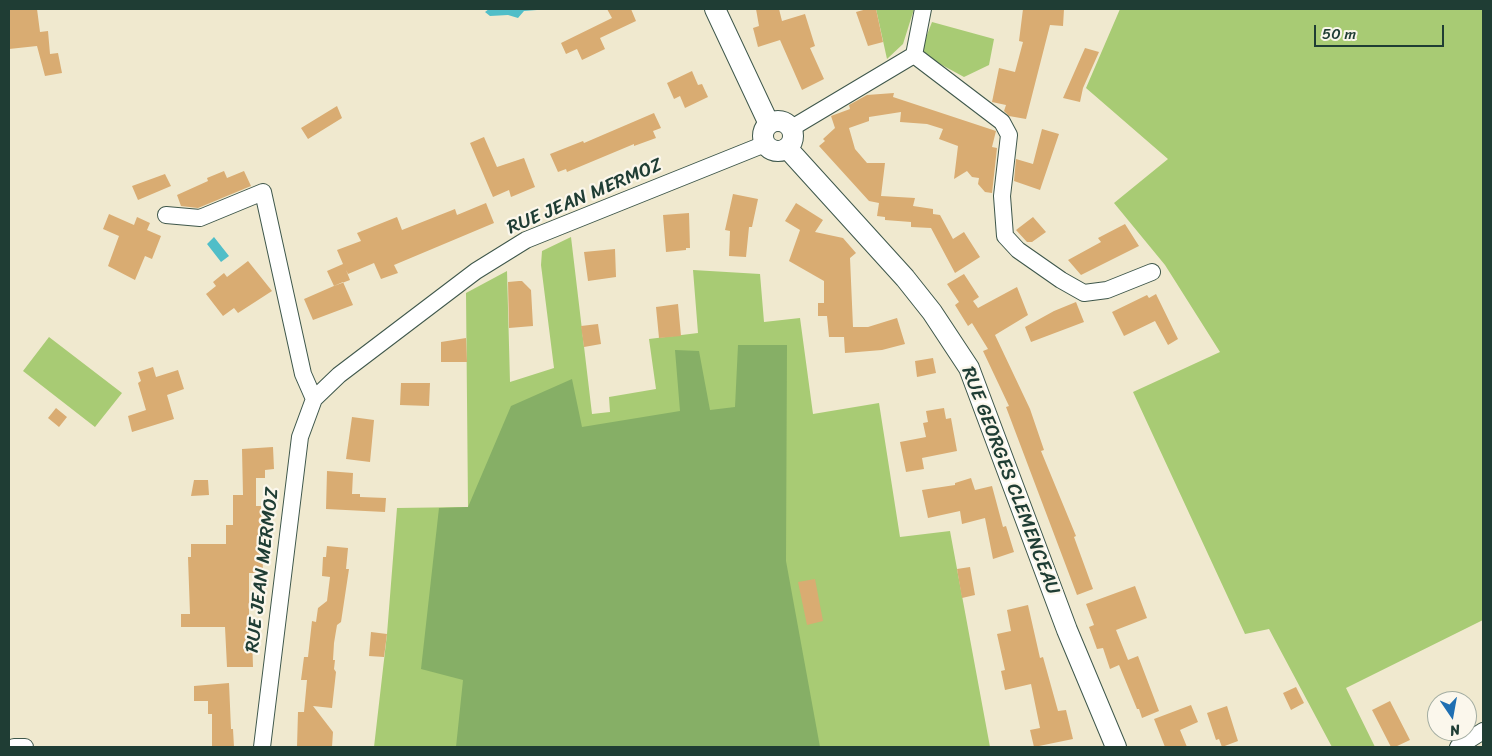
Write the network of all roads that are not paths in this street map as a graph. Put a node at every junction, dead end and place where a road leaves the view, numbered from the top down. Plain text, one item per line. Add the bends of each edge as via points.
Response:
1 (715, 9) edge
2 (923, 9) edge
3 (914, 55) junction
4 (769, 124) junction
5 (789, 138) junction
6 (765, 144) junction
7 (166, 215) dead end
8 (1152, 272) dead end
9 (314, 400) junction
10 (1483, 731) edge
11 (14, 747) edge
12 (25, 747) edge
13 (262, 747) edge
14 (1116, 747) edge
15 (1458, 747) edge

1 - 4 street
2 - 3 street
3 - 5 street
3 - 8 street via 1002,122 1009,135 1002,196 1005,236 1018,250 1084,292 1107,290
4 - 5 street via 779,121
4 - 6 street via 763,134
5 - 6 street via 777,151
5 - 14 street, RUE GEORGES CLEMENCEAU via 932,312 969,368 1067,630
6 - 9 street, RUE JEAN MERMOZ via 526,240 476,271 339,375
7 - 9 street via 200,218 262,192 303,374
9 - 13 street, RUE JEAN MERMOZ via 300,437
10 - 15 street
11 - 12 street

